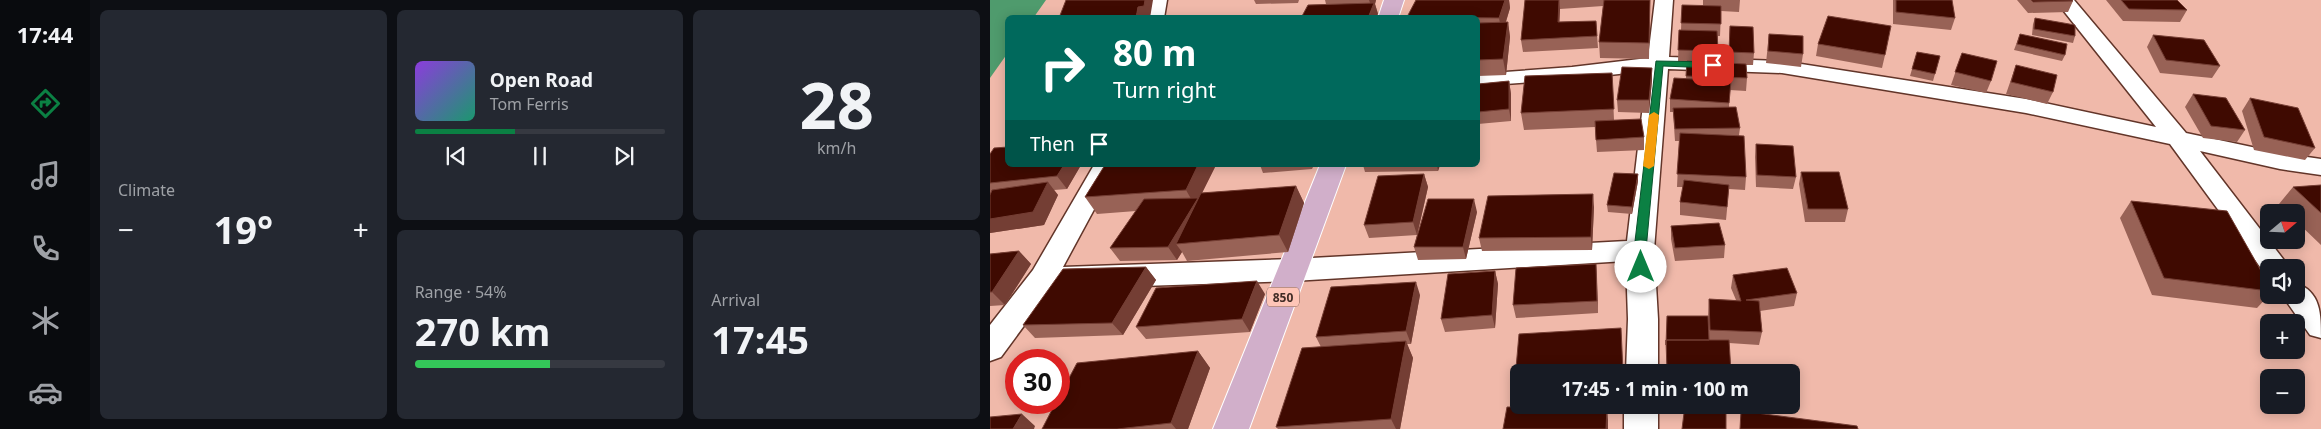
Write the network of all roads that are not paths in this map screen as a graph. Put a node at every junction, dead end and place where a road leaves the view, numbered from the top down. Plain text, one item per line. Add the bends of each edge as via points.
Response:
1 (1158, 0) edge
2 (1394, 0) edge
3 (1664, 0) edge
4 (2064, 0) edge
5 (1155, 15) edge
6 (1389, 15) edge
7 (1659, 63) junction
8 (1480, 80) edge
9 (2178, 139) junction
10 (1105, 167) edge
11 (1331, 167) edge
12 (2321, 167) edge
13 (1640, 250) junction
14 (2269, 259) edge
15 (1293, 270) junction
16 (1043, 278) junction
17 (2304, 304) edge
18 (2321, 326) edge
19 (990, 348) edge
20 (1642, 364) edge
21 (1641, 414) edge
22 (1231, 429) edge
23 (1641, 429) edge

1 - 5 street
2 - 6 main road
3 - 7 street
4 - 9 street
7 - 8 street
7 - 9 street via 1782,67 2026,106
7 - 13 street
9 - 12 street
9 - 14 street
10 - 16 street
11 - 15 main road, 850
13 - 15 street
13 - 20 street
15 - 16 street
15 - 22 main road, 850
16 - 19 street
17 - 18 street
21 - 23 street

